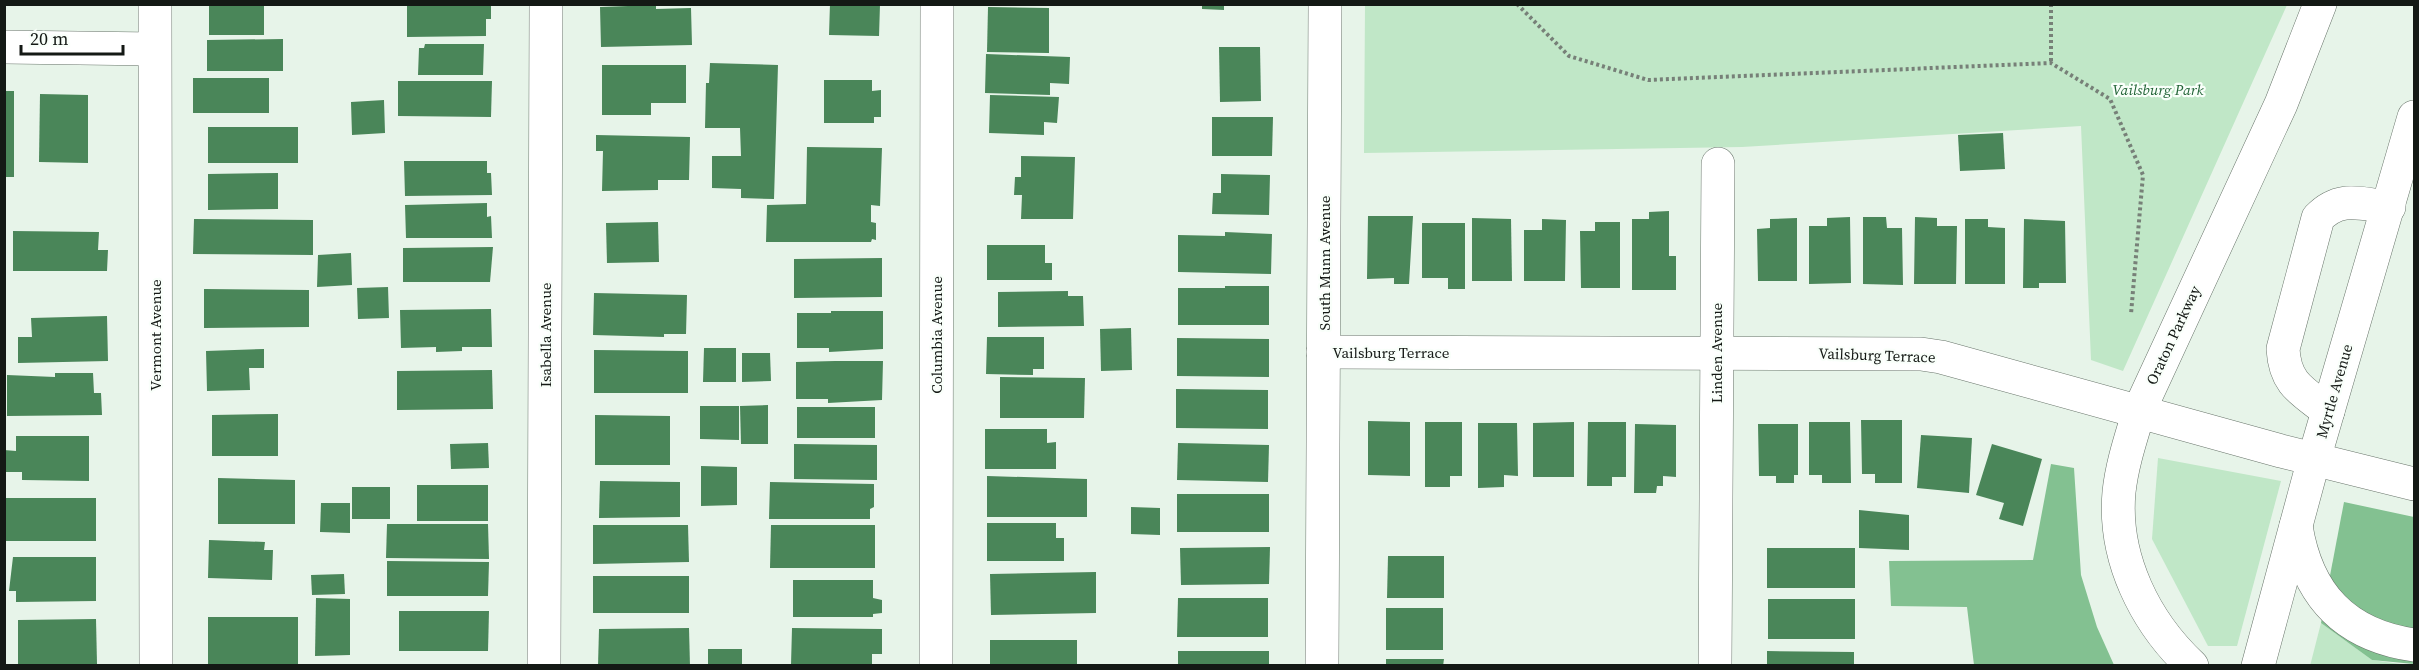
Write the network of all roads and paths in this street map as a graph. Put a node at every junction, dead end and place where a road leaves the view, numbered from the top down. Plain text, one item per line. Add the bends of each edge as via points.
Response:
1 (155, 4) edge
2 (546, 4) edge
3 (937, 4) edge
4 (1325, 4) edge
5 (1517, 4) edge
6 (2051, 4) edge
7 (2333, 4) edge
8 (2315, 17) edge
9 (4, 47) edge
10 (154, 49) junction
11 (2051, 63) junction
12 (2415, 117) edge
13 (1718, 164) dead end
14 (2389, 207) junction
15 (2131, 314) dead end
16 (1323, 352) junction
17 (1716, 352) junction
18 (2139, 411) junction
19 (2328, 411) junction
20 (2314, 459) junction
21 (2415, 484) edge
22 (2296, 526) junction
23 (2415, 645) edge
24 (156, 666) edge
25 (544, 666) edge
26 (936, 666) edge
27 (1322, 666) edge
28 (1715, 666) edge
29 (2192, 666) edge
30 (2258, 666) edge

1 - 10 main road, Vermont Avenue
2 - 25 main road, Isabella Avenue
3 - 26 main road, Columbia Avenue
4 - 16 main road, South Munn Avenue
5 - 11 path via 1569,56 1648,80
6 - 11 path
7 - 8 main road
8 - 18 main road, Oraton Parkway via 2281,104
9 - 10 main road
10 - 24 main road, Vermont Avenue
11 - 15 path via 2110,99 2143,175
12 - 14 main road, Myrtle Avenue
13 - 17 main road, Linden Avenue
14 - 19 main road, Myrtle Avenue
14 - 19 main road via 2341,202 2328,207 2318,218 2283,348 2284,365 2292,383
16 - 17 main road, Vailsburg Terrace
16 - 27 main road, South Munn Avenue
17 - 18 main road, Vailsburg Terrace via 1921,354
17 - 28 main road, Linden Avenue
18 - 20 main road, Vailsburg Terrace
18 - 29 main road, Oraton Parkway via 2119,494 2126,561 2157,626
19 - 20 main road, Myrtle Avenue
20 - 21 main road, Vailsburg Terrace
20 - 22 main road, Myrtle Avenue
22 - 23 main road via 2303,559 2333,608 2363,631
22 - 30 main road, Myrtle Avenue

